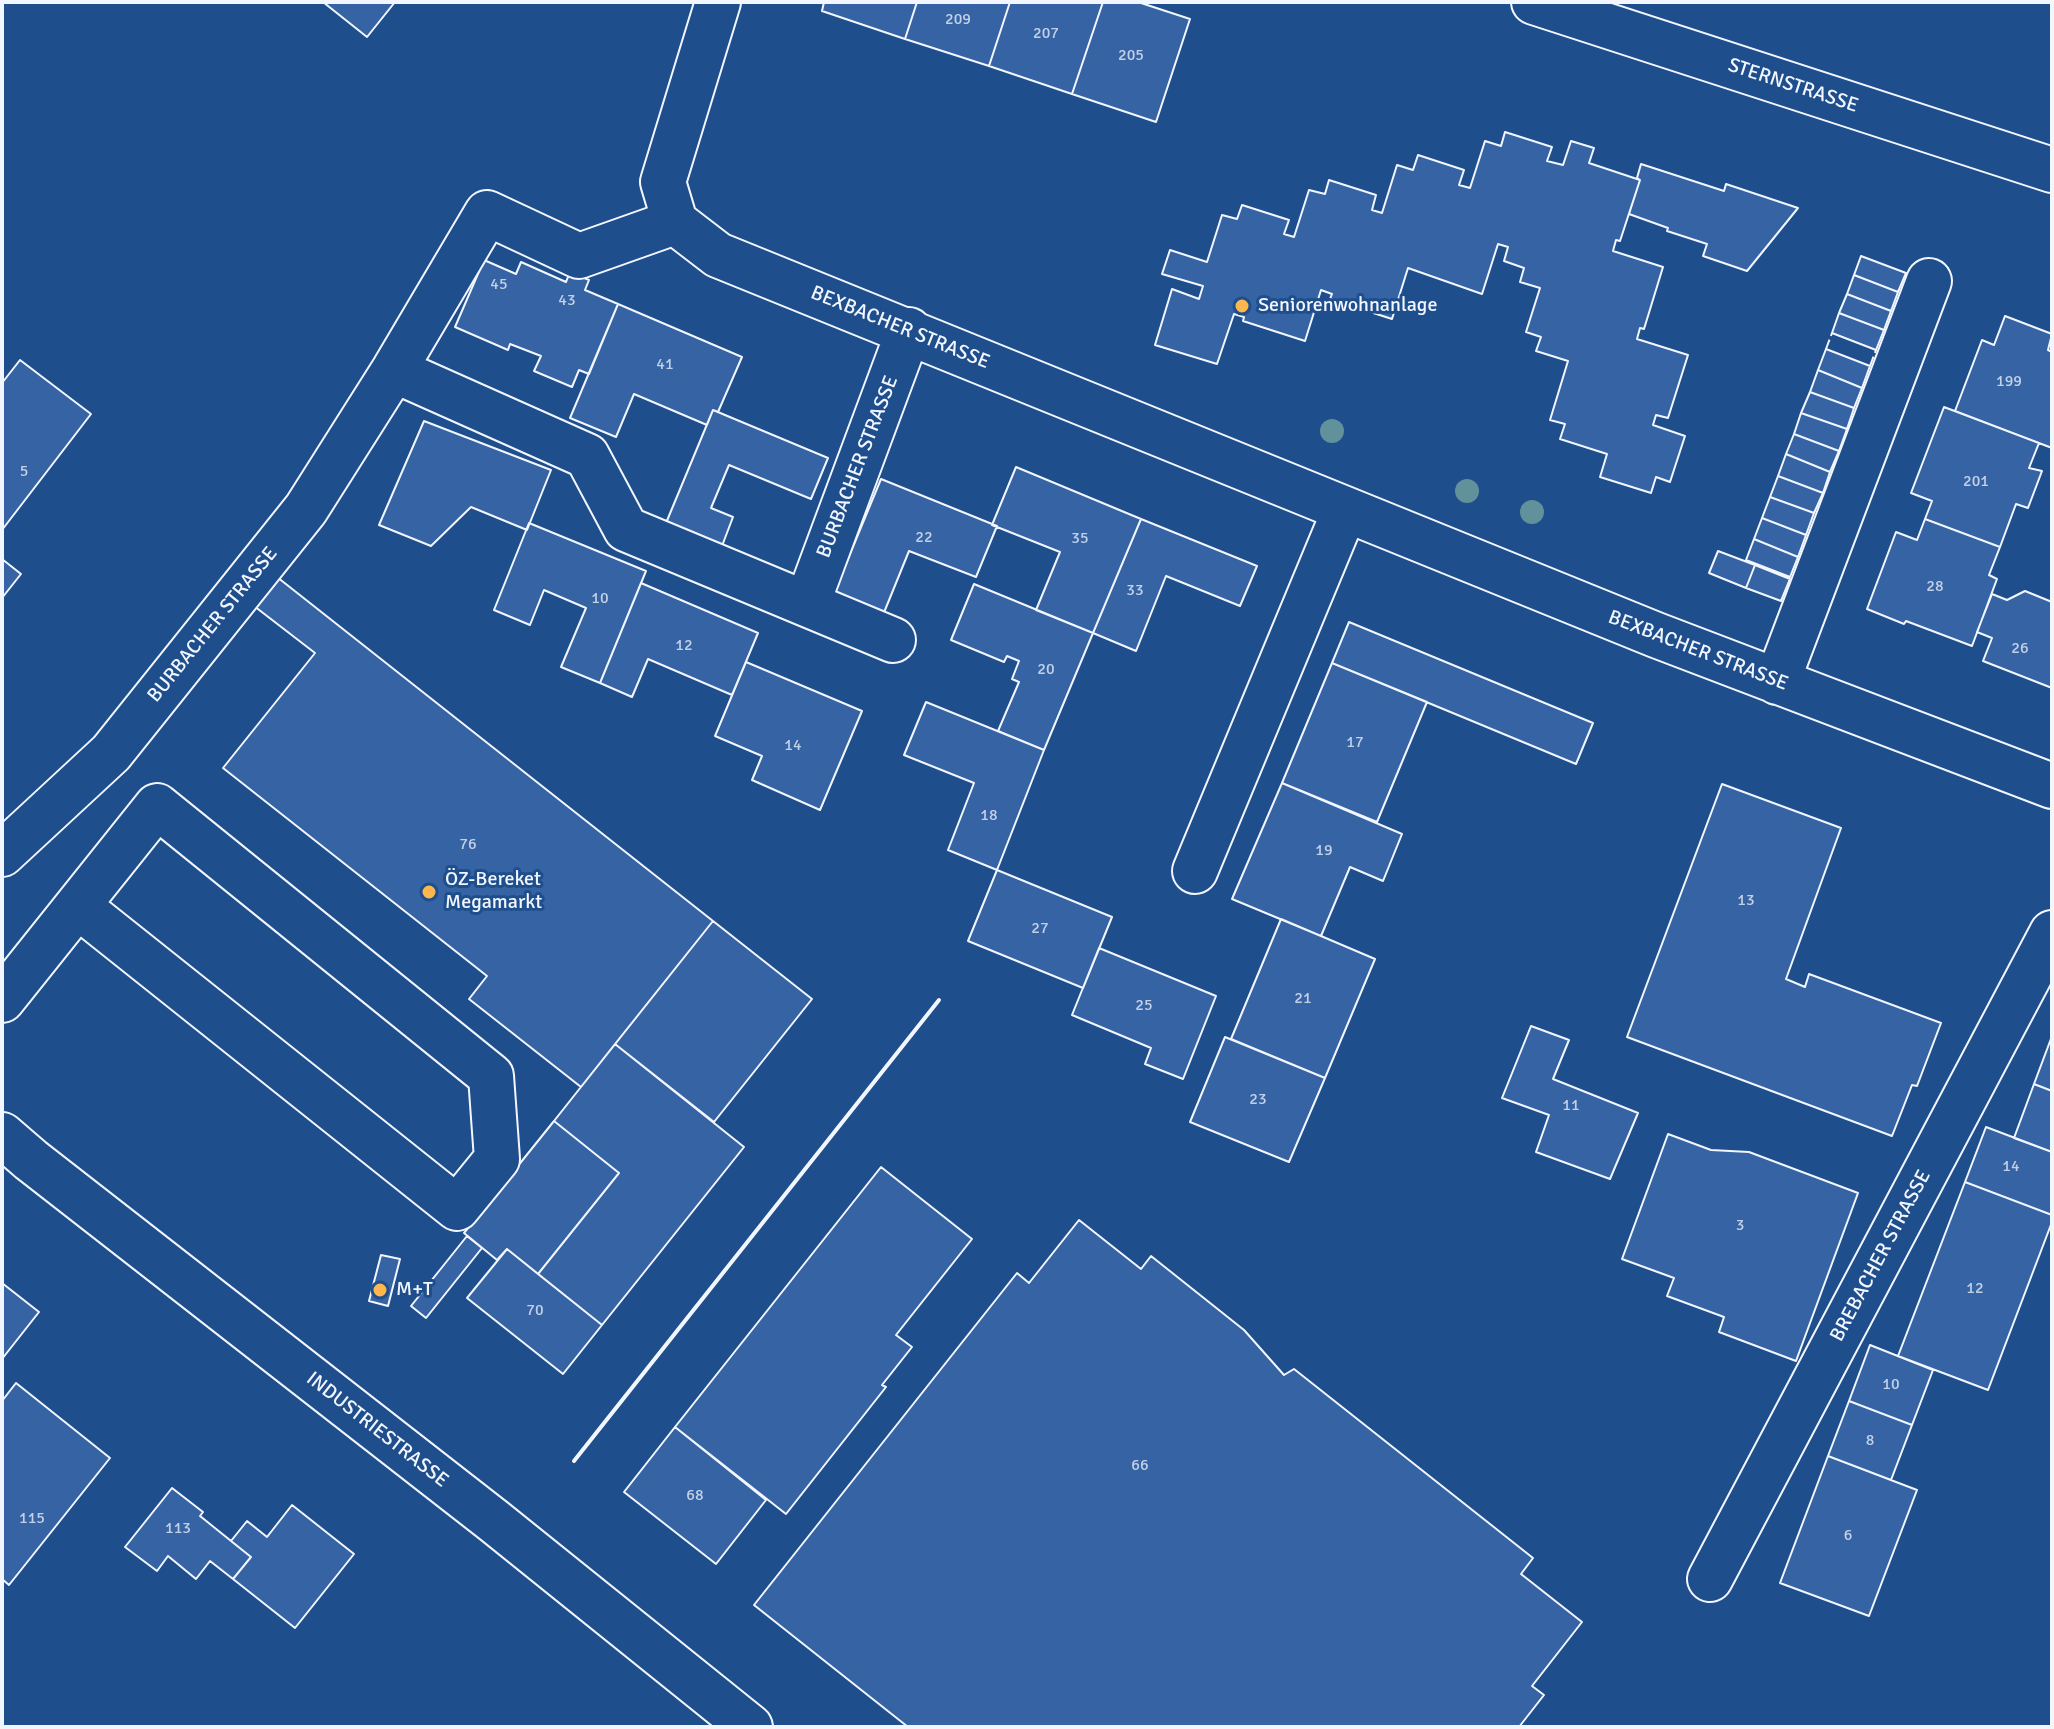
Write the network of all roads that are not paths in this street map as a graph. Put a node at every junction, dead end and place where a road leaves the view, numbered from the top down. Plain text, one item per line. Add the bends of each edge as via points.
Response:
1 (718, 2) edge
2 (1534, 2) edge
3 (2052, 170) edge
4 (675, 222) junction
5 (1929, 281) dead end
6 (909, 330) junction
7 (394, 370) junction
8 (1345, 510) junction
9 (807, 604) junction
10 (893, 640) dead end
11 (1777, 682) junction
12 (2052, 786) edge
13 (2, 854) edge
14 (1195, 871) dead end
15 (78, 906) junction
16 (2052, 933) edge
17 (2, 1000) edge
18 (2, 1135) edge
19 (1710, 1579) dead end
20 (750, 1727) edge

1 - 4 street via 663,182
2 - 3 street, STERNSTRASSE
4 - 6 street, BEXBACHER STRASSE via 718,255
4 - 7 street, BURBACHER STRASSE via 579,256 487,213
5 - 11 street
6 - 8 street, BEXBACHER STRASSE
6 - 9 street, BURBACHER STRASSE
7 - 9 street via 587,456 626,529
7 - 13 street, BURBACHER STRASSE via 306,509 111,753
8 - 11 street, BEXBACHER STRASSE
8 - 14 street
9 - 10 street
11 - 12 street, BEXBACHER STRASSE
15 - 15 street via 457,1208 497,1159 491,1076 157,806
15 - 17 street
16 - 19 street, BREBACHER STRASSE
18 - 20 street, INDUSTRIESTRASSE

